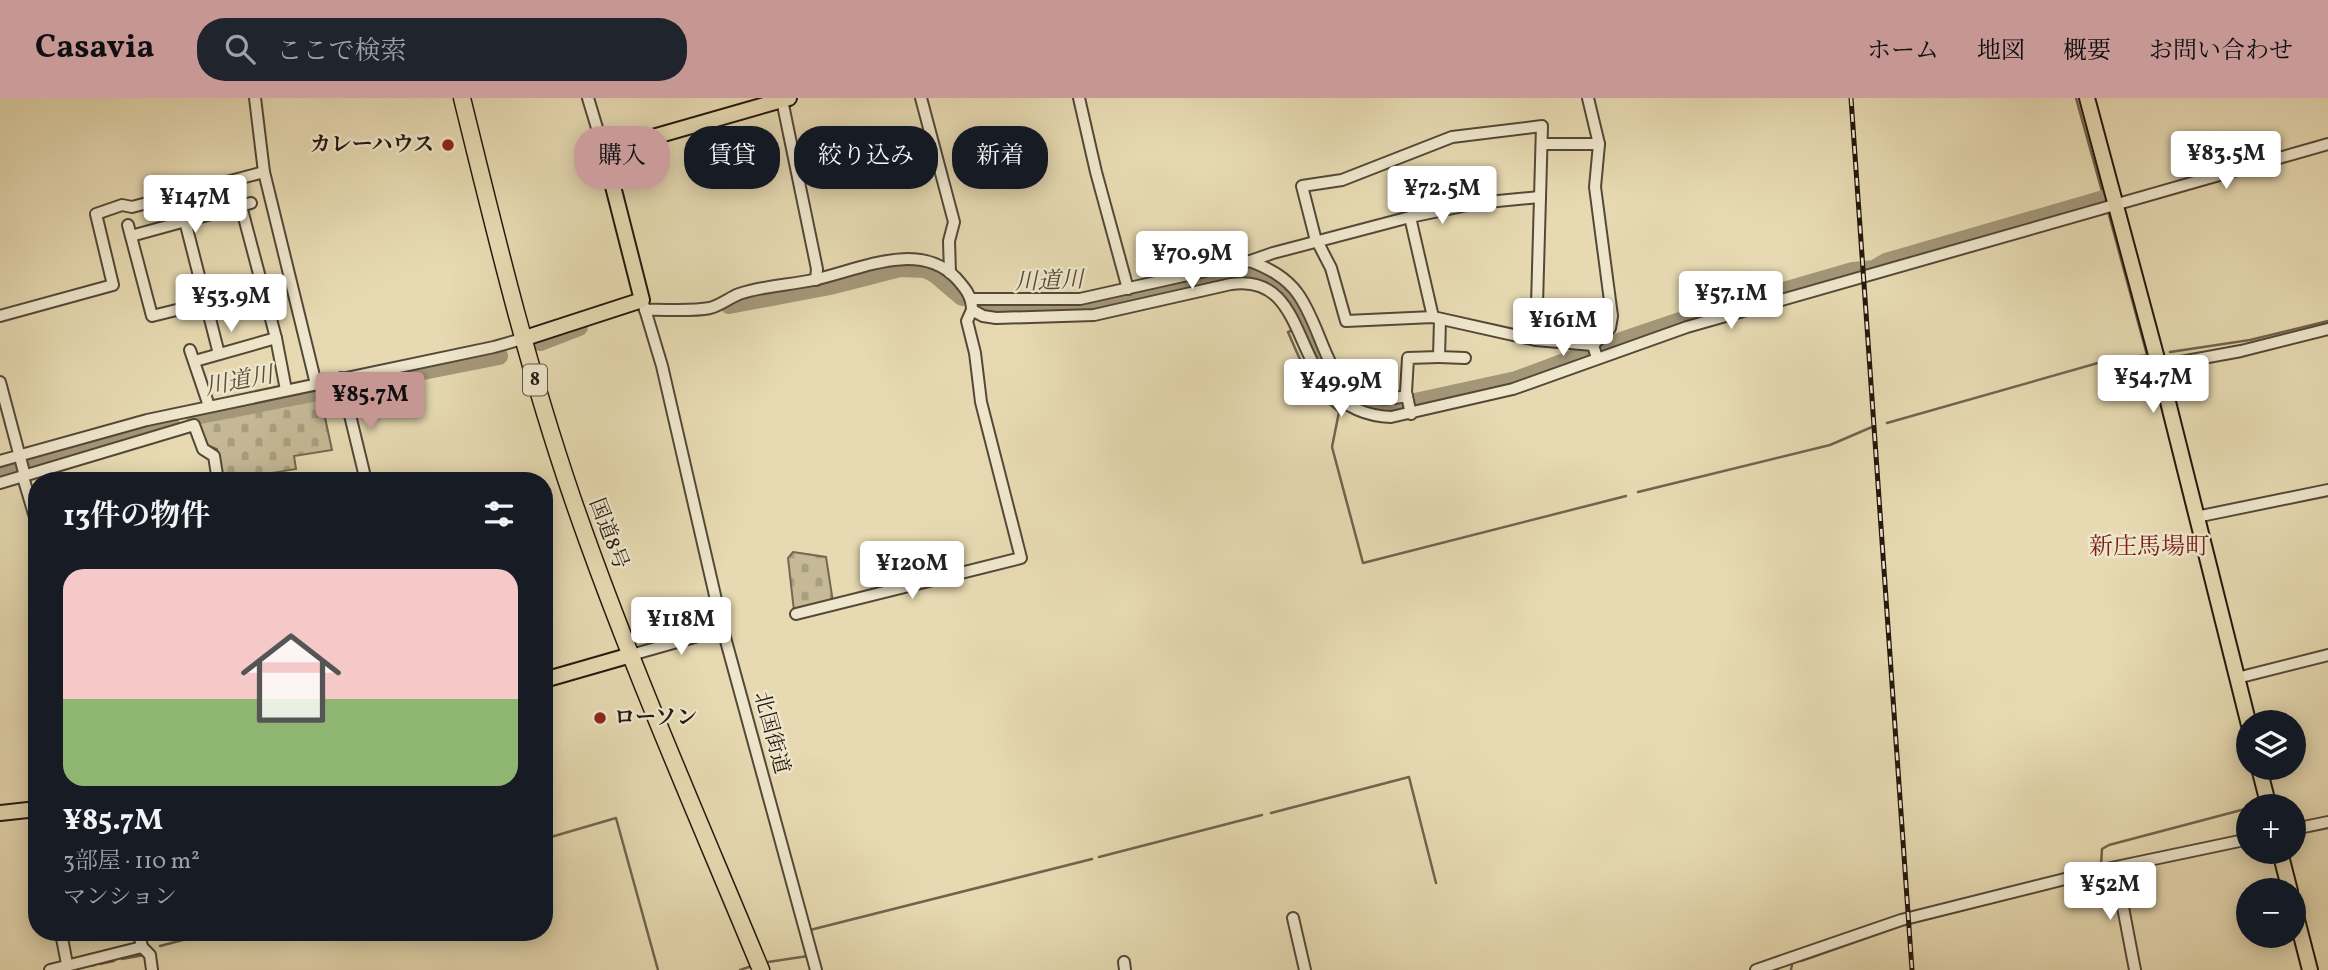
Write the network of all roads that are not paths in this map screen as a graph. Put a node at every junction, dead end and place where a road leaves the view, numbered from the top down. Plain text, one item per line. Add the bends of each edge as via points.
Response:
1 (255, 98) edge
2 (462, 98) edge
3 (588, 98) edge
4 (921, 98) edge
5 (1079, 98) edge
6 (1588, 98) edge
7 (2087, 98) edge
8 (786, 99) edge
9 (596, 126) edge
10 (928, 126) edge
11 (670, 132) edge
12 (1542, 144) junction
13 (1599, 144) junction
14 (2328, 144) edge
15 (938, 163) edge
16 (264, 172) junction
17 (614, 189) edge
18 (1540, 197) junction
19 (2116, 206) junction
20 (1410, 217) junction
21 (185, 221) junction
22 (1318, 242) junction
23 (1250, 261) junction
24 (950, 273) junction
25 (816, 279) junction
26 (1128, 289) junction
27 (205, 303) junction
28 (644, 305) junction
29 (972, 305) junction
30 (0, 316) edge
31 (1437, 318) junction
32 (2328, 329) edge
33 (276, 338) junction
34 (522, 339) junction
35 (1536, 340) junction
36 (1592, 345) junction
37 (219, 354) junction
38 (1439, 357) junction
39 (1465, 358) dead end
40 (1597, 358) junction
41 (2159, 366) junction
42 (0, 382) edge
43 (316, 383) junction
44 (342, 384) junction
45 (286, 390) junction
46 (1409, 404) junction
47 (209, 406) junction
48 (177, 413) junction
49 (181, 429) junction
50 (20, 457) junction
51 (0, 461) edge
52 (34, 472) edge
53 (217, 472) edge
54 (364, 472) edge
55 (28, 474) edge
56 (24, 475) junction
57 (0, 483) edge
58 (2328, 489) edge
59 (28, 490) edge
60 (2196, 517) junction
61 (796, 614) dead end
62 (723, 629) junction
63 (631, 655) junction
64 (2328, 655) edge
65 (553, 677) edge
66 (2237, 678) junction
67 (2245, 710) edge
68 (28, 810) edge
69 (0, 813) edge
70 (2328, 822) edge
71 (2306, 827) edge
72 (2236, 842) edge
73 (2105, 869) junction
74 (1293, 918) dead end
75 (63, 941) edge
76 (141, 941) edge
77 (142, 947) junction
78 (2302, 948) edge
79 (67, 964) junction
80 (2306, 969) edge
81 (50, 970) edge
82 (152, 970) edge
83 (761, 970) edge
84 (816, 970) edge
85 (1305, 970) edge
86 (1756, 970) edge
87 (2135, 970) edge

1 - 16 street
2 - 34 highway, 国道8号 / 8
3 - 9 street
4 - 10 street
5 - 26 street
6 - 13 street
7 - 19 main road
8 - 11 main road
8 - 25 street
12 - 13 street
12 - 18 street
12 - 22 street via 1542,126 1452,136 1342,180 1302,186
13 - 36 street via 1595,187 1612,321
14 - 19 street
15 - 24 street via 954,222
16 - 30 street via 96,214 113,285
16 - 43 street
17 - 28 main road
18 - 20 street via 1477,203
18 - 35 street
19 - 40 street via 1686,327
19 - 41 main road
20 - 22 street
20 - 31 street
21 - 27 street
21 - 27 street via 129,231 152,316
21 - 33 street via 246,205 254,262
22 - 23 street
22 - 31 street via 1331,268 1346,321
23 - 26 street
23 - 46 street via 1276,272 1299,294 1331,367 1347,385 1375,398
24 - 25 street via 927,261 900,259
24 - 29 street
25 - 28 street via 741,294 708,308
26 - 29 street via 1080,299
27 - 37 street
28 - 34 main road
28 - 62 street, 北国街道
29 - 46 street via 983,316 996,318 1084,316 1250,283 1264,287 1286,304 1320,380 1340,400 1378,416
29 - 61 street via 967,321 981,402 1021,558
31 - 35 street
31 - 38 street
32 - 41 street
33 - 37 street
33 - 45 street
34 - 44 street
34 - 63 highway, 国道8号 / 8 via 572,498
35 - 36 street
36 - 40 street
37 - 47 street via 192,356
38 - 39 street
38 - 46 street via 1408,358
40 - 46 street via 1513,389
41 - 60 main road
42 - 50 street
43 - 44 street
43 - 45 street
44 - 54 street
45 - 47 street
47 - 48 street
48 - 49 street
48 - 50 street
49 - 52 street
49 - 53 street via 194,425 203,449 214,456
50 - 51 street
50 - 56 street
55 - 56 street
56 - 57 street
56 - 59 street
58 - 60 street
60 - 66 main road
62 - 63 street
62 - 84 street, 北国街道
63 - 65 main road
63 - 83 highway, 国道8号 / 8
64 - 66 street
66 - 67 main road
68 - 69 main road
70 - 71 street
72 - 73 street
73 - 86 street via 1900,920
73 - 87 street via 2122,902
74 - 85 street
75 - 79 street
76 - 77 street
77 - 79 street
77 - 82 street via 150,955
78 - 80 main road
79 - 81 street

